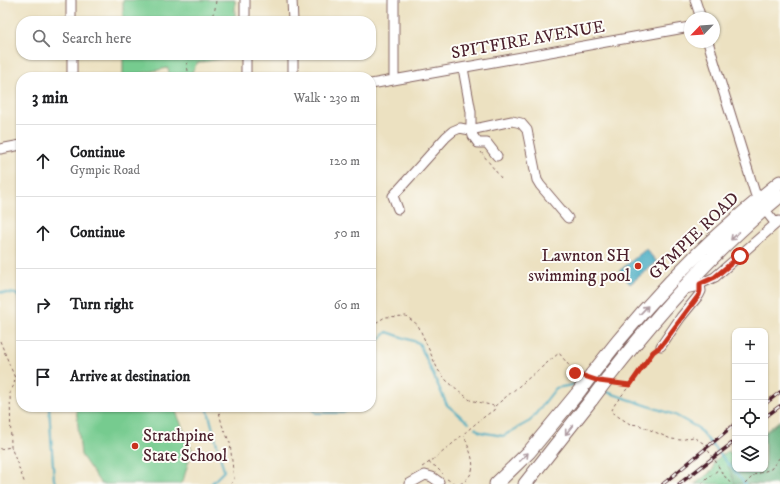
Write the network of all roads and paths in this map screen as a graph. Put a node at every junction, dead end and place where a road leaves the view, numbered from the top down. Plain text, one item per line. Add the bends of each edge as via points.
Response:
1 (71, 0) edge
2 (216, 0) edge
3 (245, 0) edge
4 (292, 0) edge
5 (394, 0) edge
6 (695, 0) edge
7 (699, 12) edge
8 (71, 16) edge
9 (212, 16) edge
10 (245, 16) edge
11 (292, 16) edge
12 (684, 28) edge
13 (710, 48) edge
14 (72, 60) edge
15 (188, 60) edge
16 (246, 60) edge
17 (293, 60) edge
18 (463, 68) junction
19 (72, 72) edge
20 (188, 72) edge
21 (246, 72) edge
22 (293, 72) edge
23 (394, 80) junction
24 (376, 83) edge
25 (471, 129) junction
26 (16, 147) edge
27 (0, 149) edge
28 (497, 156) dead end
29 (780, 182) edge
30 (780, 196) edge
31 (761, 205) junction
32 (398, 209) dead end
33 (568, 218) dead end
34 (778, 222) edge
35 (700, 284) junction
36 (681, 290) junction
37 (376, 323) edge
38 (0, 341) edge
39 (661, 346) joint
40 (606, 356) junction
41 (621, 362) junction
42 (587, 374) junction
43 (611, 381) junction
44 (630, 385) junction
45 (495, 406) junction
46 (219, 412) edge
47 (464, 435) junction
48 (11, 447) junction
49 (0, 449) edge
50 (438, 457) dead end
51 (780, 457) edge
52 (429, 462) dead end
53 (719, 469) junction
54 (439, 482) dead end
55 (25, 484) edge
56 (231, 484) edge
57 (409, 484) edge
58 (455, 484) edge
59 (460, 484) edge
60 (496, 484) edge
61 (525, 484) edge
62 (701, 484) edge
63 (731, 484) edge
64 (745, 484) edge

1 - 8 street
2 - 9 path
3 - 10 street
4 - 11 street
5 - 23 street
6 - 7 street
12 - 18 street, SPITFIRE AVENUE
13 - 31 street
14 - 19 street
15 - 20 path
16 - 21 street
17 - 22 street
18 - 23 street, SPITFIRE AVENUE
18 - 25 street
23 - 24 street, SPITFIRE AVENUE
25 - 28 street via 478,143 487,143
25 - 32 street via 460,128 446,136 393,196
25 - 33 street via 512,121 521,123 528,135 537,180
26 - 27 street
29 - 31 highway, GYMPIE ROAD
30 - 31 highway, GYMPIE ROAD
31 - 34 street
31 -> 36 highway, GYMPIE ROAD
40 -> 31 highway, GYMPIE ROAD via 635,320 709,243
34 - 35 street, GYMPIE ROAD via 722,271
35 - 36 street, GYMPIE ROAD
35 - 39 street via 699,295
36 - 41 highway, GYMPIE ROAD
37 - 45 path via 385,317 406,316 418,325 438,370 447,381 470,400
38 - 48 path via 15,378 10,392
39 - 44 path via 653,352
40 - 41 street via 611,361
40 - 42 highway, GYMPIE ROAD
41 - 43 highway, GYMPIE ROAD
42 - 45 path via 575,373 559,353
60 -> 42 highway, GYMPIE ROAD, bridge via 529,452 577,394
43 - 44 path
43 -> 61 highway, GYMPIE ROAD, bridge via 592,399
44 - 53 path via 611,412 630,424 640,425 671,439 693,437 703,442
45 - 47 path via 494,410
46 - 56 path via 230,443 234,479
47 - 50 path
47 - 59 path via 474,465 469,477
48 - 49 path
48 - 55 path
51 - 64 path via 771,469 754,476
52 - 58 path via 438,468 444,478
53 - 62 path
53 - 63 path
54 - 57 street via 425,475

